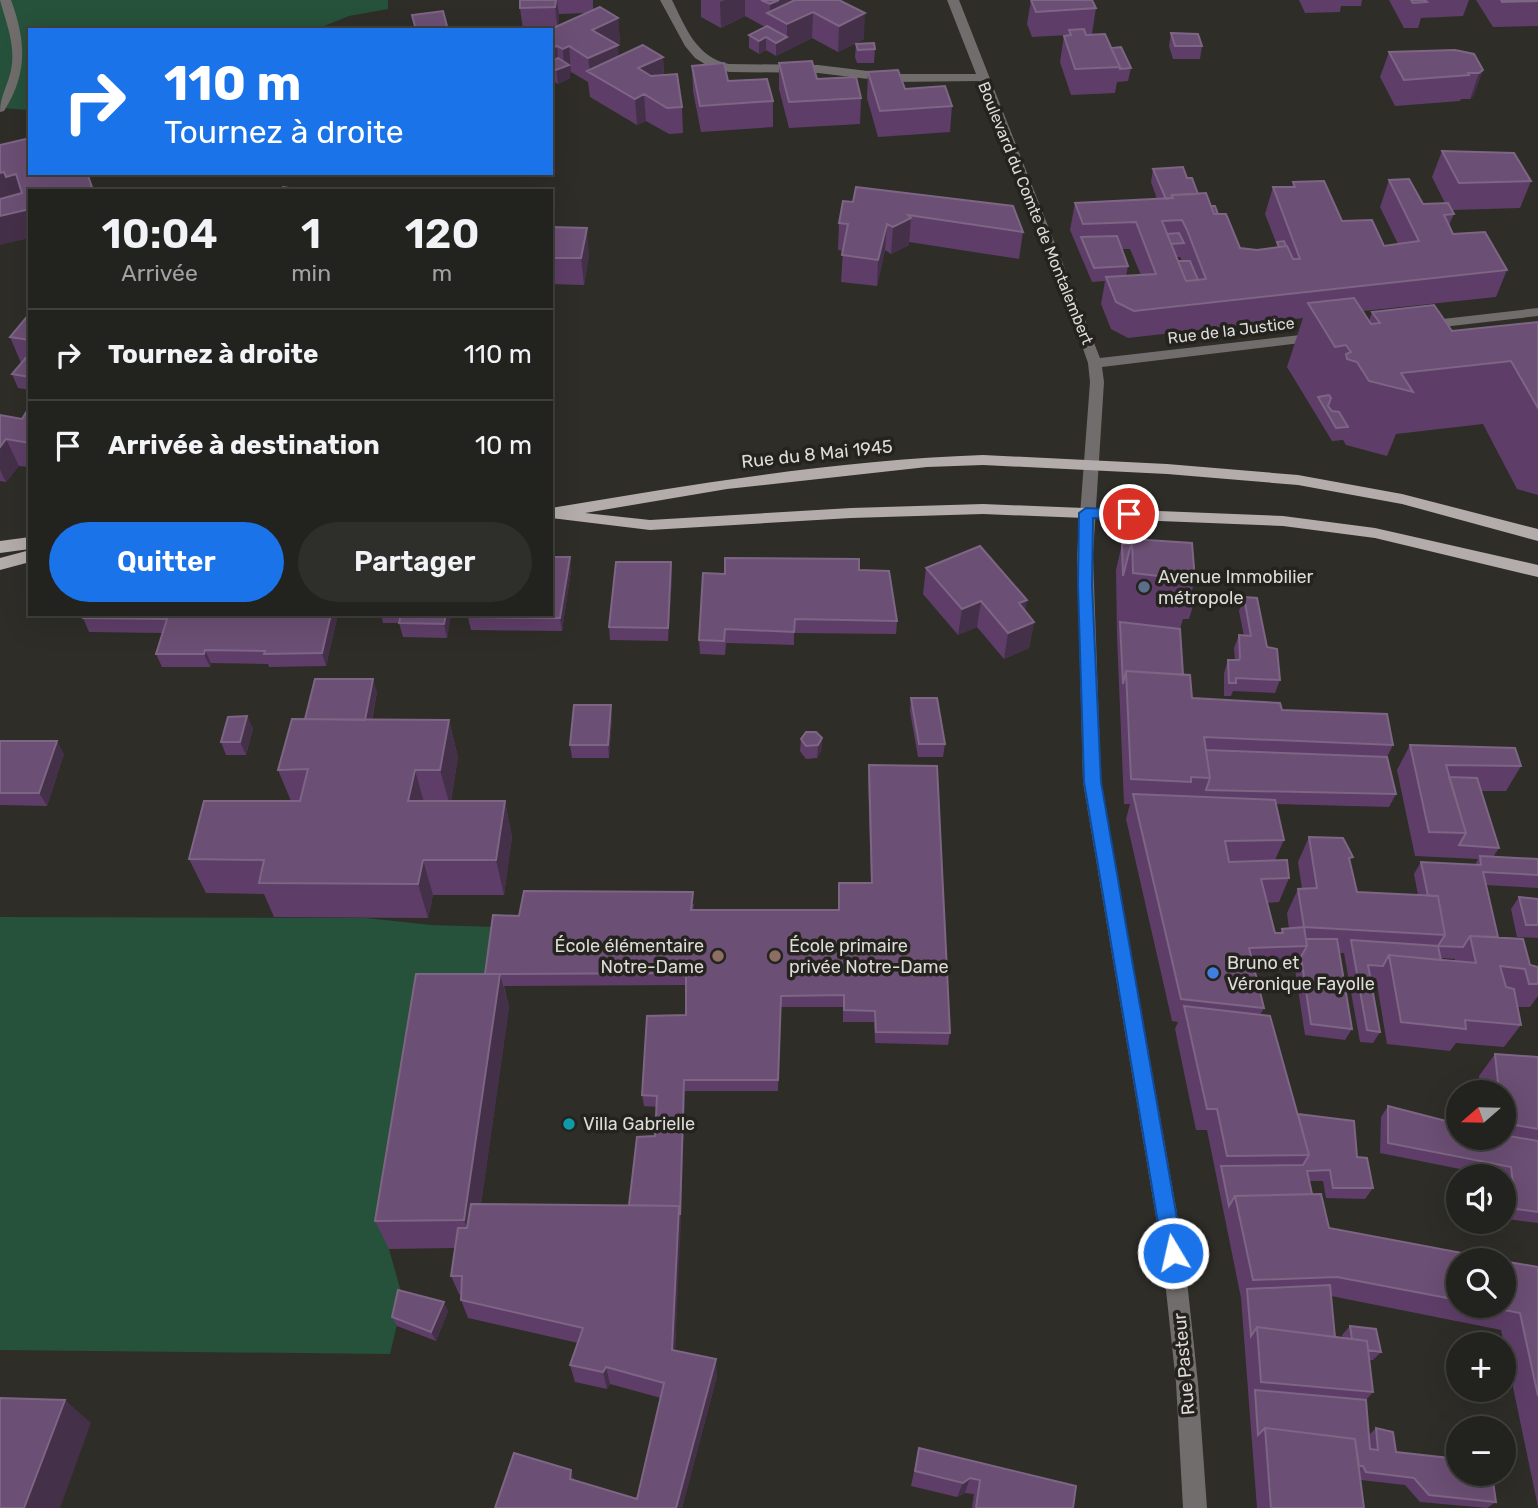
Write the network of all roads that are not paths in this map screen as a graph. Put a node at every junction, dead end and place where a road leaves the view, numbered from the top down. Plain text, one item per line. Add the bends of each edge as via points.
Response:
1 (5, 0) edge
2 (666, 0) edge
3 (953, 0) edge
4 (982, 77) junction
5 (0, 108) edge
6 (1538, 312) edge
7 (1410, 327) edge
8 (1327, 336) edge
9 (1095, 363) junction
10 (1090, 465) junction
11 (1086, 513) junction
12 (553, 514) edge
13 (553, 514) edge
14 (1538, 535) edge
15 (28, 543) edge
16 (0, 547) edge
17 (28, 557) edge
18 (0, 564) edge
19 (1538, 571) edge
20 (1195, 1508) edge

1 - 5 street via 18,30 19,58
2 - 4 street via 689,44 712,64 904,78
3 - 4 street, Boulevard du Comte de Montalembert
4 - 9 street, Boulevard du Comte de Montalembert
6 - 7 street
8 - 9 street, Rue de la Justice
9 - 10 street, Boulevard du Comte de Montalembert via 1097,394
10 - 11 street, Boulevard du Comte de Montalembert
10 - 12 main road, Rue du 8 Mai 1945 via 927,462 727,484
10 - 14 main road, Rue du 8 Mai 1945 via 1335,485
11 - 13 main road, Rue du 8 Mai 1945 via 906,511 650,525
11 - 19 main road, Rue du 8 Mai 1945 via 1345,527
11 - 20 street, Rue Pasteur via 1093,782 1173,1253
15 - 16 main road
17 - 18 main road

